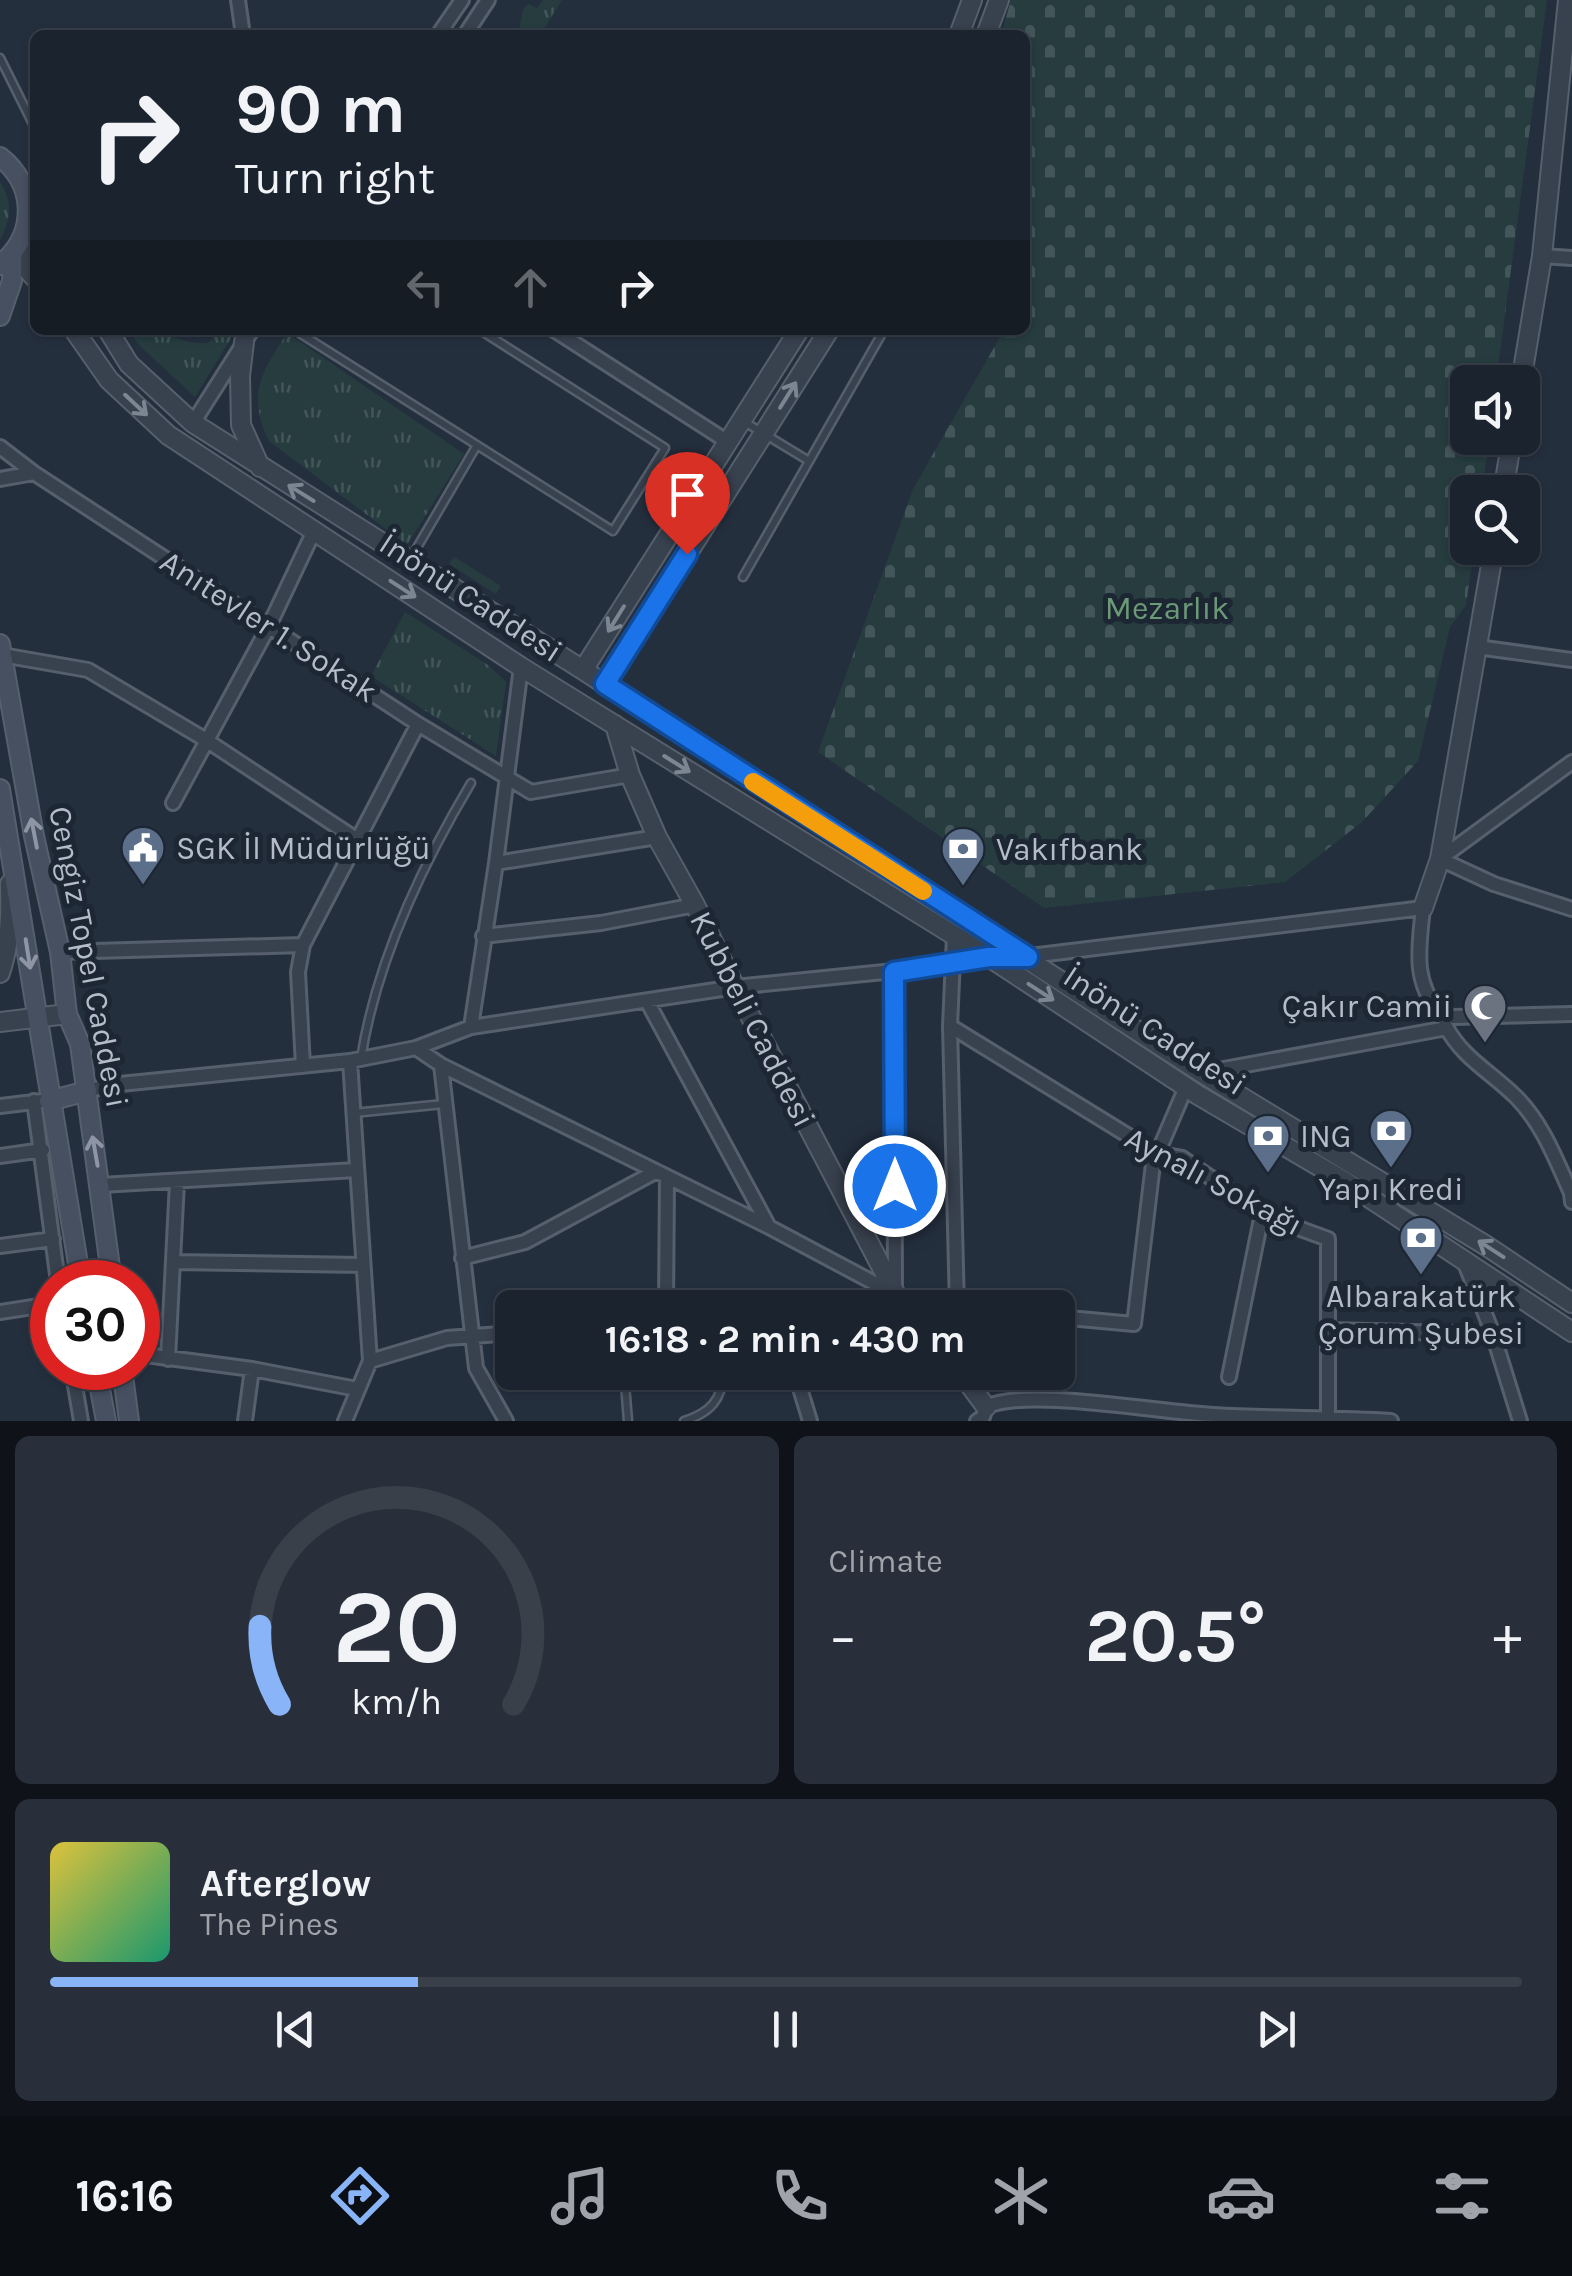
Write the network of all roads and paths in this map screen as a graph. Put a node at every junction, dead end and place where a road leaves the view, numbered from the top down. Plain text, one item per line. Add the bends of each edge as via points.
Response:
1 (238, 0) edge
2 (462, 0) edge
3 (488, 0) edge
4 (972, 0) edge
5 (998, 0) edge
6 (1569, 4) edge
7 (242, 30) edge
8 (441, 30) edge
9 (468, 30) edge
10 (962, 30) edge
11 (988, 30) edge
12 (0, 58) edge
13 (30, 118) edge
14 (0, 142) edge
15 (6, 162) edge
16 (30, 209) edge
17 (30, 220) edge
18 (10, 255) edge
19 (1542, 256) junction
20 (1572, 258) edge
21 (30, 272) edge
22 (0, 316) edge
23 (78, 335) edge
24 (111, 335) edge
25 (303, 335) edge
26 (488, 335) edge
27 (562, 335) edge
28 (796, 335) edge
29 (825, 335) edge
30 (881, 335) edge
31 (248, 336) edge
32 (1524, 365) edge
33 (742, 420) junction
34 (193, 423) junction
35 (763, 434) junction
36 (728, 442) junction
37 (477, 445) junction
38 (0, 446) edge
39 (748, 457) junction
40 (809, 462) junction
41 (260, 467) junction
42 (34, 473) junction
43 (0, 480) edge
44 (314, 530) junction
45 (409, 561) junction
46 (1491, 565) edge
47 (743, 578) dead end
48 (269, 626) junction
49 (1477, 647) junction
50 (1, 650) edge
51 (1572, 660) edge
52 (520, 667) junction
53 (583, 670) junction
54 (605, 684) junction
55 (418, 724) junction
56 (614, 725) junction
57 (206, 740) junction
58 (1572, 762) edge
59 (630, 775) junction
60 (506, 778) junction
61 (470, 783) dead end
62 (0, 789) edge
63 (172, 803) dead end
64 (8, 828) junction
65 (656, 837) junction
66 (356, 839) junction
67 (1440, 859) junction
68 (496, 862) junction
69 (695, 905) junction
70 (1423, 908) junction
71 (1572, 909) edge
72 (482, 936) junction
73 (954, 936) junction
74 (302, 945) junction
75 (60, 952) junction
76 (989, 957) junction
77 (1028, 957) junction
78 (950, 963) junction
79 (894, 972) junction
80 (0, 973) edge
81 (735, 988) junction
82 (648, 1001) junction
83 (67, 1014) junction
84 (1440, 1014) junction
85 (1572, 1014) edge
86 (39, 1016) junction
87 (0, 1022) edge
88 (950, 1026) junction
89 (470, 1027) junction
90 (1446, 1028) junction
91 (416, 1048) junction
92 (356, 1060) junction
93 (441, 1064) junction
94 (303, 1066) junction
95 (1202, 1073) junction
96 (1186, 1088) junction
97 (87, 1091) junction
98 (42, 1101) junction
99 (445, 1104) junction
100 (0, 1106) edge
101 (353, 1114) junction
102 (43, 1150) junction
103 (1158, 1154) junction
104 (0, 1156) edge
105 (356, 1170) junction
106 (661, 1176) junction
107 (177, 1182) junction
108 (101, 1185) junction
109 (1572, 1193) edge
110 (1572, 1202) edge
111 (1262, 1214) junction
112 (769, 1227) junction
113 (54, 1239) junction
114 (0, 1246) edge
115 (462, 1258) junction
116 (56, 1260) edge
117 (77, 1260) edge
118 (110, 1260) edge
119 (1464, 1261) junction
120 (173, 1262) junction
121 (363, 1265) junction
122 (665, 1290) edge
123 (880, 1290) edge
124 (893, 1290) edge
125 (899, 1290) edge
126 (958, 1290) edge
127 (1572, 1302) edge
128 (30, 1307) edge
129 (0, 1312) edge
130 (1075, 1318) edge
131 (1328, 1330) junction
132 (1572, 1332) edge
133 (495, 1333) edge
134 (471, 1334) junction
135 (1493, 1334) junction
136 (160, 1358) edge
137 (168, 1359) junction
138 (370, 1361) junction
139 (252, 1369) junction
140 (1229, 1377) dead end
141 (357, 1389) junction
142 (76, 1390) edge
143 (100, 1390) edge
144 (125, 1390) edge
145 (625, 1390) edge
146 (721, 1390) edge
147 (801, 1390) edge
148 (970, 1390) edge
149 (984, 1416) edge
150 (705, 1417) edge
151 (1319, 1419) edge
152 (81, 1421) edge
153 (106, 1421) edge
154 (129, 1421) edge
155 (246, 1421) edge
156 (345, 1421) edge
157 (506, 1421) edge
158 (628, 1421) edge
159 (684, 1421) edge
160 (810, 1421) edge
161 (1391, 1421) edge
162 (1520, 1421) edge

1 - 7 street
2 - 8 street
3 - 9 street
4 - 10 street
5 - 11 street
6 - 19 street
12 - 13 lane
14 - 15 main road
15 - 16 main road via 24,184
17 - 18 main road
18 - 21 street
18 - 22 main road via 12,281
19 - 20 street
19 - 32 street
23 -> 44 street, İnönü Caddesi via 109,380 168,435
24 - 34 street, İnönü Caddesi via 129,364
25 - 37 lane
26 - 37 lane via 666,448 613,531
27 - 36 street
28 - 33 street
35 -> 29 street
30 - 40 lane
31 - 34 street
31 - 41 street via 241,425
33 - 35 lane
33 - 36 street
34 - 41 street, İnönü Caddesi
35 - 39 street
35 - 40 lane
36 - 39 street
36 -> 53 street
37 - 45 lane
38 - 42 street, Anıtevler 1. Sokak
39 - 54 street
40 - 47 lane
45 -> 41 street, İnönü Caddesi
42 - 43 street
42 - 48 street, Anıtevler 1. Sokak
44 - 48 street
44 -> 52 street, İnönü Caddesi
45 - 53 street, İnönü Caddesi
46 - 49 street
48 - 55 street, Anıtevler 1. Sokak
48 - 57 street
49 - 51 street
49 - 67 street
50 - 57 street via 88,670
75 -> 50 main road, Cengiz Topel Caddesi
52 - 56 street, İnönü Caddesi
52 - 60 street
53 - 54 street, İnönü Caddesi
54 - 77 street, İnönü Caddesi
55 - 60 street, Anıtevler 1. Sokak
55 - 66 street
56 - 59 street, Kubbeli Caddesi
56 -> 73 street, İnönü Caddesi
57 - 63 street
57 - 66 street
58 - 67 street
59 - 60 street, Anıtevler 1. Sokak via 531,792
59 - 65 street, Kubbeli Caddesi
60 - 68 street
61 - 92 lane via 430,852
62 - 64 main road, Cengiz Topel Caddesi
64 - 80 street via 11,922
64 -> 86 main road, Cengiz Topel Caddesi
65 - 68 street
65 - 69 street, Kubbeli Caddesi
66 - 74 street
67 - 70 street
67 - 71 street
68 - 72 street
69 - 72 street
69 - 81 street, Kubbeli Caddesi
70 - 77 street
70 - 84 street via 1417,965
72 - 89 street
73 - 76 street, İnönü Caddesi
73 - 78 street
74 - 75 street
74 - 94 street
75 - 83 main road, Cengiz Topel Caddesi
76 - 77 street
76 - 78 street
76 -> 96 street, İnönü Caddesi
77 - 95 street, İnönü Caddesi
78 - 79 street
78 - 88 street
79 - 81 street
79 - 125 street
81 - 82 street
81 - 124 street, Kubbeli Caddesi
82 - 89 street
82 - 112 street
83 - 86 street
83 - 97 main road, Cengiz Topel Caddesi via 80,1044
84 - 85 street
84 - 90 street
86 - 87 street
86 - 98 main road, Cengiz Topel Caddesi
88 - 103 street, Aynalı Sokağı
88 - 126 street
89 - 91 street
90 - 95 street
90 - 109 street via 1458,1048 1541,1128
91 - 92 street
91 - 93 street
92 - 94 street
92 - 101 street
93 - 99 street
93 - 106 street
94 - 97 street
127 -> 95 street, İnönü Caddesi
96 - 103 street
96 - 119 street, İnönü Caddesi
97 - 98 main road
108 -> 97 main road, Cengiz Topel Caddesi
98 - 100 street
98 - 102 street
98 - 117 main road, Cengiz Topel Caddesi
99 - 101 lane
99 - 115 street
101 - 105 street
102 - 104 street
102 - 113 street
103 - 111 street, Aynalı Sokağı via 1182,1158
103 - 130 street via 1134,1324
105 - 107 street
105 - 121 street
106 - 112 street
106 - 115 street via 525,1242
106 - 122 street
107 - 108 street
107 - 120 street
108 - 118 main road, Cengiz Topel Caddesi
109 - 110 street
111 - 131 street, Aynalı Sokağı via 1328,1239
111 - 140 street
112 - 123 street
113 - 114 street
113 - 116 street
115 - 134 street
119 - 132 street, İnönü Caddesi
119 - 135 street
120 - 121 street
120 - 137 street
121 - 138 street
128 - 129 street
131 - 135 street
131 - 151 street, Aynalı Sokağı
133 - 134 street
134 - 138 street
134 - 157 street via 476,1368
135 - 162 street
136 - 137 street
137 - 139 street
138 - 141 street
139 - 141 street
139 - 155 street
141 - 156 street
142 - 152 street
143 - 153 main road
144 - 154 main road
145 - 158 lane
146 - 150 lane
147 - 160 street
148 - 149 street
149 - 151 street via 996,1402 1028,1398
150 - 159 lane
151 - 161 street

